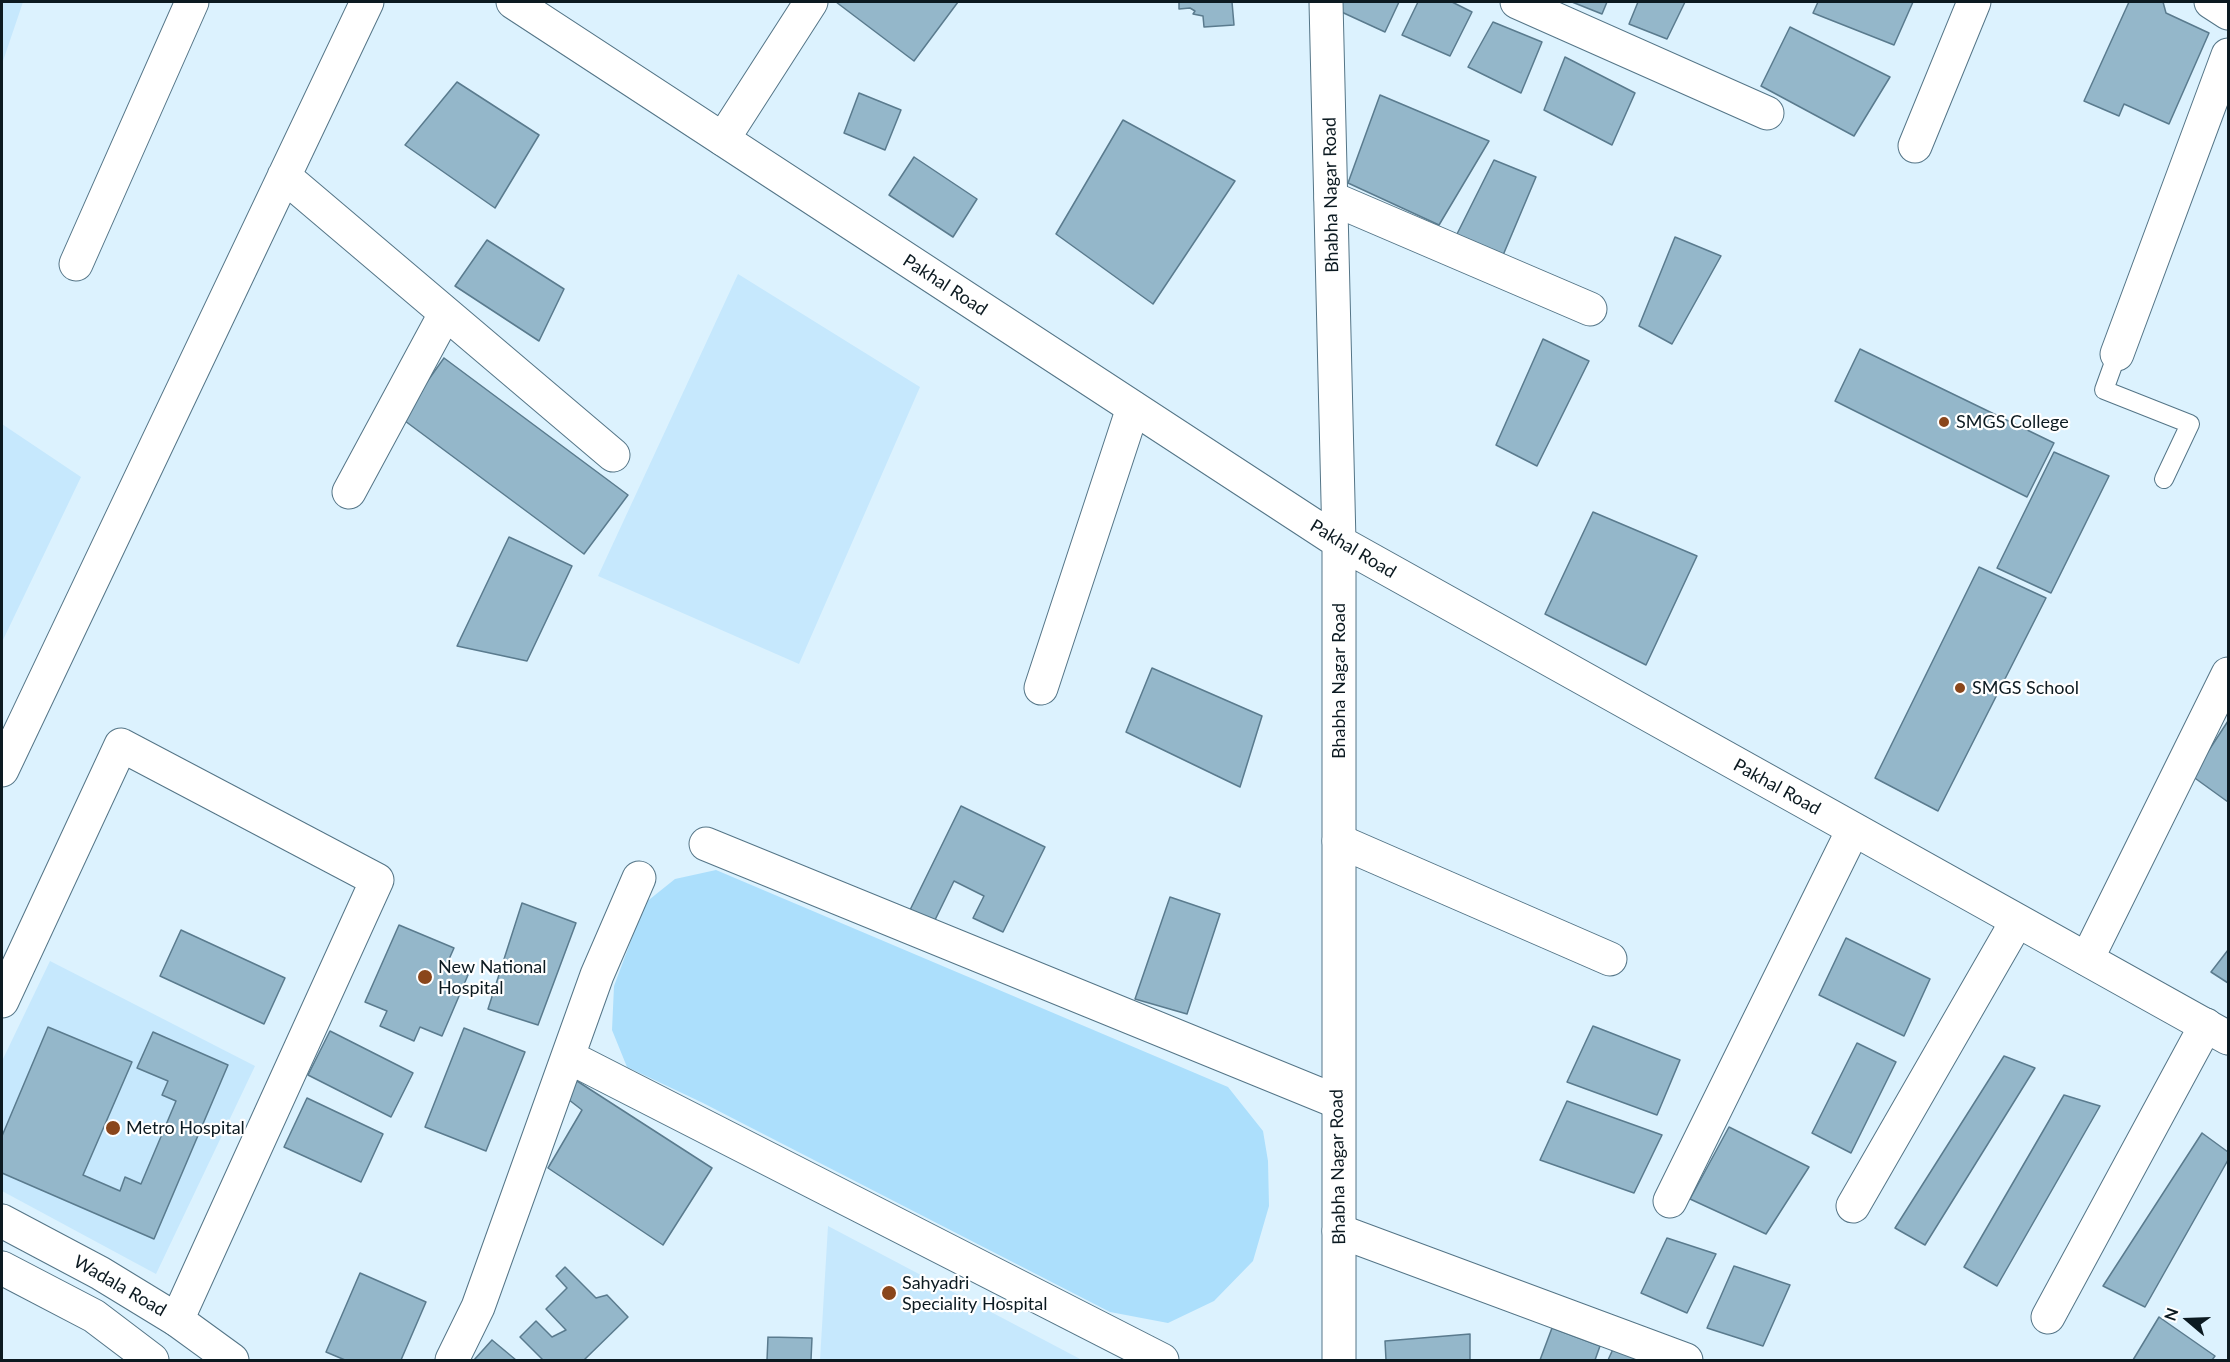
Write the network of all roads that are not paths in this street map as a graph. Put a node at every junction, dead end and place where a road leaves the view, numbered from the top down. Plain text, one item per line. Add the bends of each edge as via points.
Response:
1 (192, 2) edge
2 (367, 2) edge
3 (513, 2) edge
4 (811, 2) edge
5 (1326, 2) edge
6 (1517, 2) edge
7 (1974, 2) edge
8 (2211, 2) edge
9 (2229, 13) edge
10 (2229, 55) edge
11 (1767, 113) dead end
12 (723, 139) junction
13 (1915, 146) dead end
14 (284, 176) junction
15 (1331, 198) junction
16 (76, 264) dead end
17 (1590, 309) dead end
18 (445, 314) junction
19 (2117, 354) joint
20 (1133, 408) junction
21 (613, 455) dead end
22 (2164, 479) dead end
23 (349, 492) dead end
24 (1339, 542) junction
25 (2229, 674) edge
26 (1041, 688) dead end
27 (2, 770) edge
28 (1853, 830) junction
29 (1339, 841) junction
30 (706, 844) dead end
31 (639, 878) dead end
32 (2017, 921) junction
33 (1610, 959) dead end
34 (2086, 959) junction
35 (2, 1001) edge
36 (2217, 1031) edge
37 (569, 1057) junction
38 (1338, 1101) junction
39 (1670, 1201) dead end
40 (1853, 1206) dead end
41 (2, 1221) edge
42 (1339, 1231) junction
43 (2, 1268) edge
44 (2048, 1317) dead end
45 (177, 1320) junction
46 (143, 1358) edge
47 (232, 1360) edge
48 (452, 1360) edge
49 (1162, 1360) edge
50 (1339, 1360) edge
51 (1686, 1360) edge

1 - 16 street
2 - 14 street
3 - 12 street, Pakhal Road
4 - 12 street
5 - 15 street, Bhabha Nagar Road
6 - 11 street
7 - 13 street
8 - 9 street
10 - 19 street
12 - 20 street, Pakhal Road
14 - 18 street
14 - 27 street
15 - 17 street
15 - 24 street, Bhabha Nagar Road
18 - 21 street
18 - 23 street
19 - 22 lane via 2104,390 2190,424
20 - 24 street, Pakhal Road
20 - 26 street
24 - 28 street, Pakhal Road
24 - 29 street, Bhabha Nagar Road
25 - 34 street
28 - 32 street, Pakhal Road
28 - 39 street
29 - 33 street
29 - 38 street, Bhabha Nagar Road
30 - 38 street
31 - 37 street via 597,975
32 - 34 street, Pakhal Road
32 - 40 street
34 - 36 street, Pakhal Road
35 - 45 street via 121,745 377,880
36 - 44 street
37 - 48 street via 478,1307
37 - 49 street
38 - 42 street, Bhabha Nagar Road
41 - 45 street, Wadala Road
42 - 50 street, Bhabha Nagar Road
42 - 51 street
43 - 46 street via 94,1316
45 - 47 street, Wadala Road

